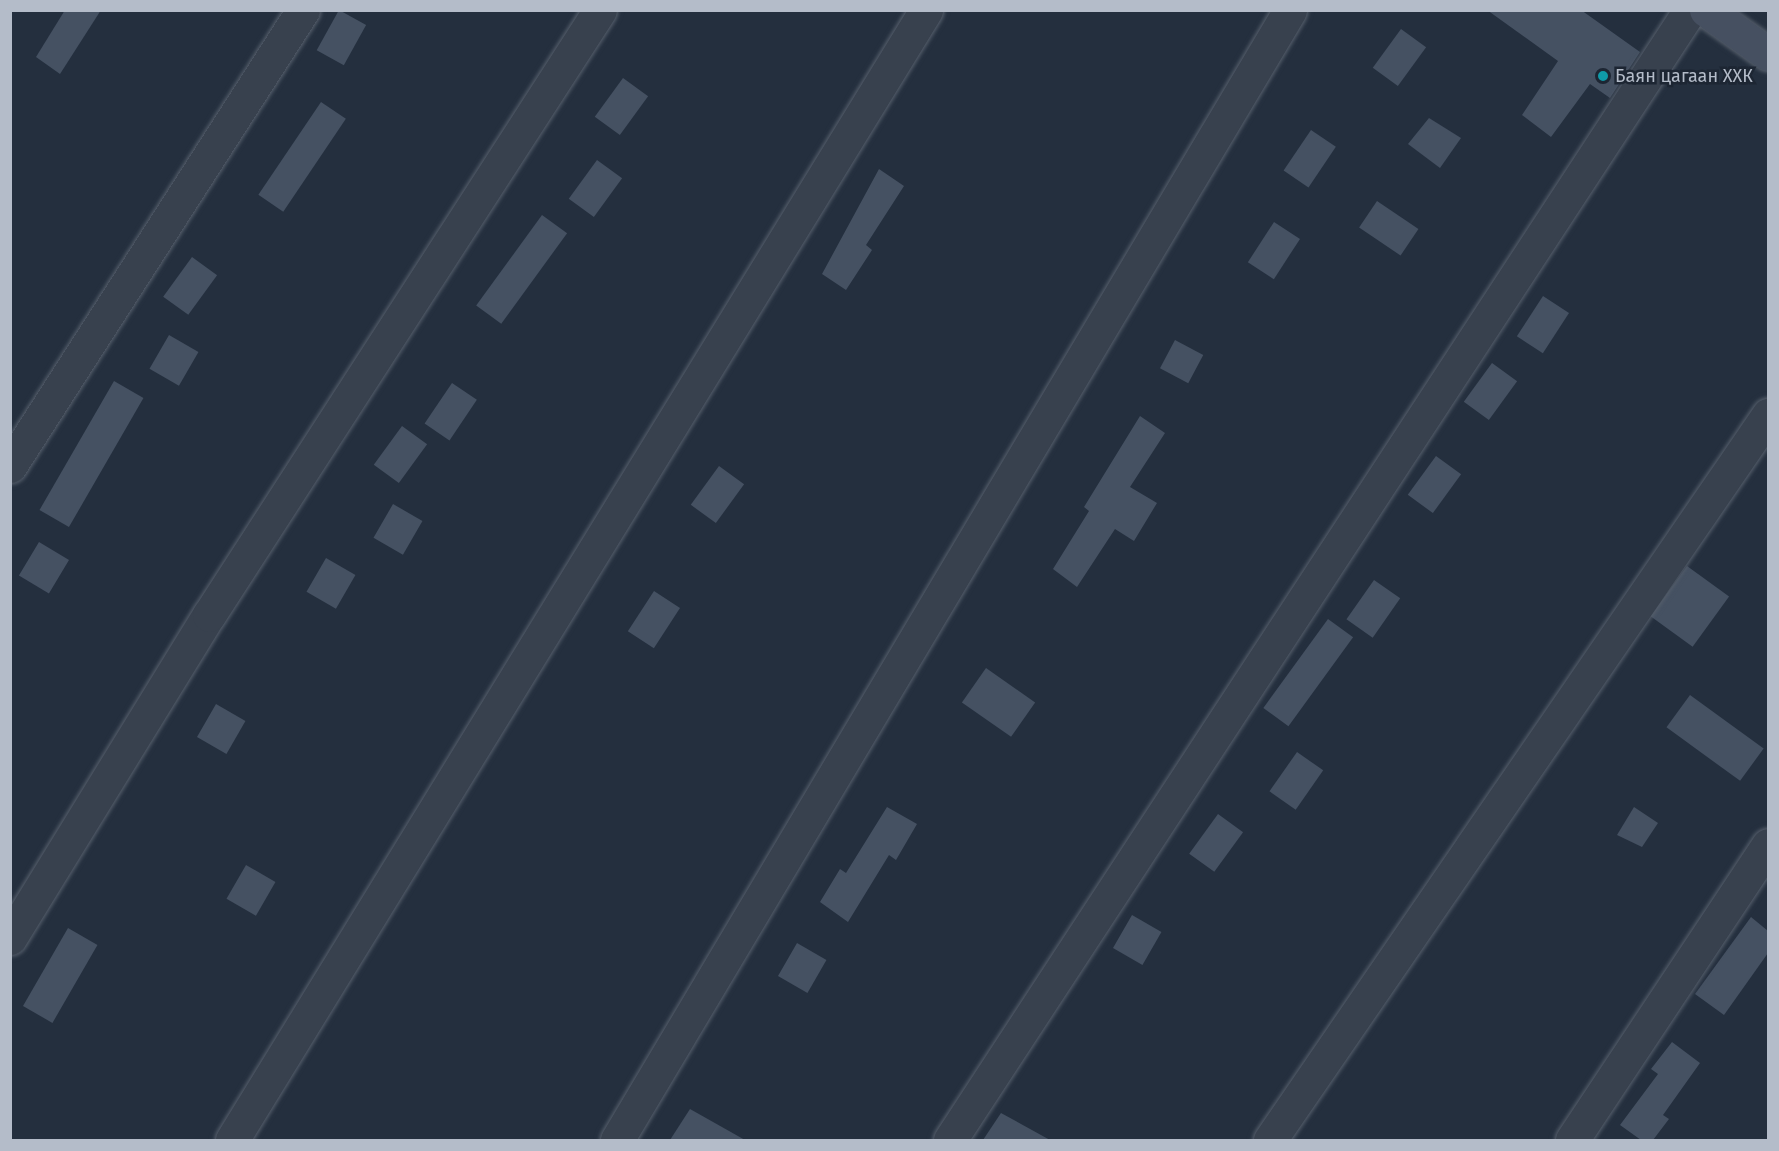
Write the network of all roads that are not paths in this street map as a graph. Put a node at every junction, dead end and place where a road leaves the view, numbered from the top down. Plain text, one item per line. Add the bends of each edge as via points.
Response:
1 (303, 10) edge
2 (600, 10) edge
3 (926, 10) edge
4 (1290, 10) edge
5 (1690, 10) edge
6 (1706, 10) edge
7 (1768, 54) edge
8 (1768, 415) edge
9 (10, 466) edge
10 (1768, 845) edge
11 (10, 938) edge
12 (232, 1140) edge
13 (617, 1140) edge
14 (950, 1140) edge
15 (1270, 1140) edge
16 (1572, 1140) edge

1 - 9 street
2 - 11 street via 209,615
3 - 12 street
4 - 13 street
5 - 14 street
6 - 7 main road
8 - 15 street
10 - 16 street

